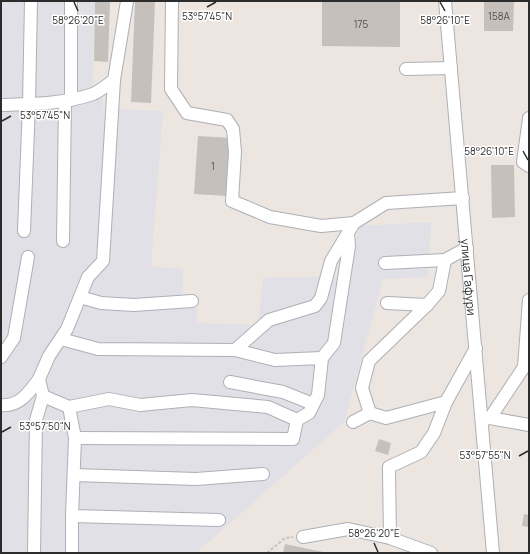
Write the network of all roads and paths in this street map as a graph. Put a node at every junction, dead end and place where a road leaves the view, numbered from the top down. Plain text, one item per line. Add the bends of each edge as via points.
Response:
1 (31, 1) edge
2 (71, 1) edge
3 (126, 1) edge
4 (172, 1) edge
5 (445, 1) edge
6 (451, 68) junction
7 (406, 69) dead end
8 (114, 80) junction
9 (68, 100) junction
10 (29, 104) junction
11 (1, 105) edge
12 (529, 118) edge
13 (529, 166) edge
14 (463, 198) junction
15 (354, 222) junction
16 (24, 231) dead end
17 (348, 233) junction
18 (62, 241) dead end
19 (467, 248) junction
20 (28, 257) dead end
21 (444, 260) junction
22 (385, 263) dead end
23 (80, 297) junction
24 (529, 300) edge
25 (192, 301) dead end
26 (387, 303) dead end
27 (427, 304) junction
28 (60, 339) junction
29 (476, 348) junction
30 (236, 350) junction
31 (1, 357) edge
32 (322, 358) junction
33 (39, 379) junction
34 (230, 382) dead end
35 (43, 396) junction
36 (446, 402) junction
37 (313, 404) junction
38 (1, 405) edge
39 (69, 408) junction
40 (370, 413) junction
41 (485, 419) junction
42 (297, 420) junction
43 (352, 422) dead end
44 (529, 425) edge
45 (75, 438) junction
46 (264, 474) dead end
47 (74, 475) junction
48 (72, 516) junction
49 (219, 520) dead end
50 (303, 536) joint
51 (390, 538) junction
52 (34, 553) edge
53 (72, 553) edge
54 (267, 553) edge
55 (431, 553) edge
56 (493, 553) edge

1 - 10 street
2 - 9 street
3 - 8 street
4 - 15 street via 171,89 187,113 227,120 233,129 236,152 232,201 270,217 321,226
5 - 6 street, улица Гафури
6 - 7 street
6 - 14 street, улица Гафури
8 - 9 street via 94,94
8 - 23 street via 103,261 88,277
9 - 10 street
9 - 18 street
10 - 11 street
10 - 16 street
12 - 13 street via 524,162
14 - 15 street via 386,202
14 - 19 street, улица Гафури
15 - 17 street
17 - 30 street via 331,261 321,298 315,306 269,320
17 - 32 street via 349,246 334,343
19 - 21 street
19 - 29 street, улица Гафури
20 - 31 street via 14,338
21 - 22 street
21 - 27 street via 439,291
23 - 25 street via 101,303 134,305
23 - 28 street via 67,329
24 - 41 street via 524,367
26 - 27 street
27 - 40 street via 369,361 362,388
28 - 30 street via 98,348
28 - 33 street
29 - 36 street
29 - 41 street, улица Гафури
30 - 32 street via 275,360
32 - 37 street via 318,395
33 - 35 street
33 - 38 street via 22,400
34 - 37 street via 283,392
35 - 39 street
35 - 52 street via 36,420
36 - 40 street via 386,418
36 - 51 street via 434,433 422,452 389,467
37 - 42 street via 309,412
39 - 42 street via 109,399 140,405 192,400 268,407
39 - 45 street
40 - 43 street
41 - 44 street
41 - 56 street, улица Гафури
42 - 45 street via 293,439
45 - 47 street
46 - 47 street via 196,479
47 - 48 street
48 - 49 street
48 - 53 street
50 - 51 street via 348,529
50 - 54 path via 285,538
51 - 55 street

